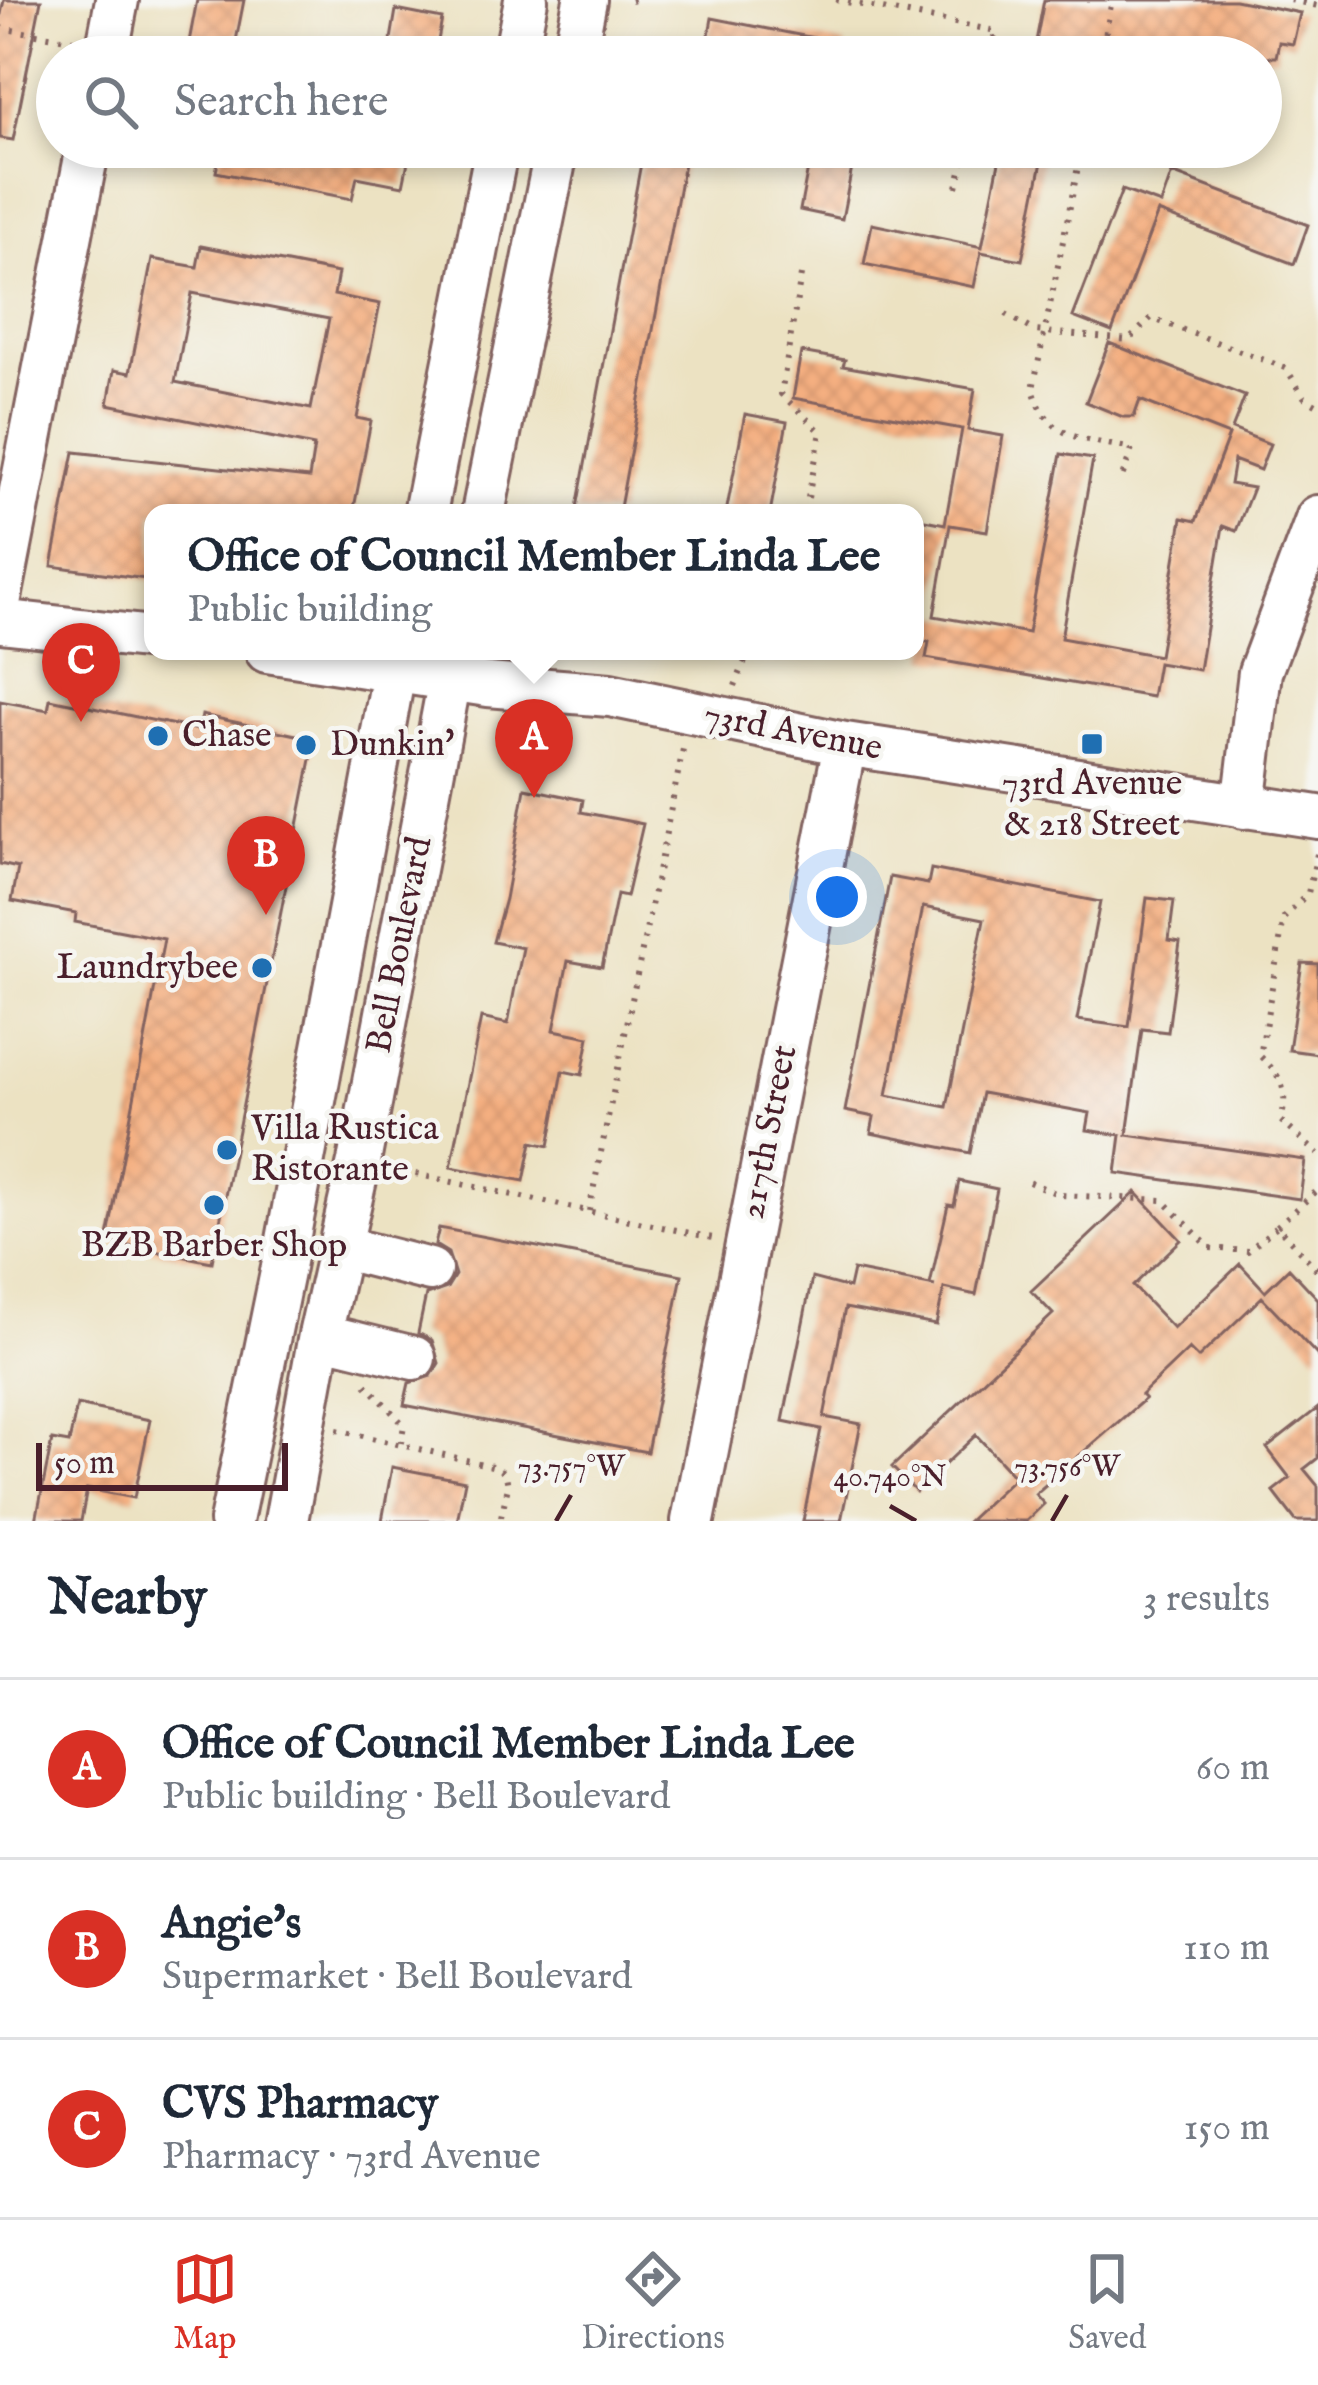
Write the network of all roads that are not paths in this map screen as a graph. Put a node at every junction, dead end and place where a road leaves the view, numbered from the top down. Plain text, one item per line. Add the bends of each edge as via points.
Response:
1 (117, 0) edge
2 (526, 0) edge
3 (585, 0) edge
4 (110, 36) edge
5 (519, 36) edge
6 (578, 36) edge
7 (84, 168) edge
8 (493, 168) edge
9 (552, 168) edge
10 (427, 504) edge
11 (485, 504) edge
12 (1318, 517) edge
13 (0, 598) edge
14 (0, 621) edge
15 (144, 637) edge
16 (396, 660) edge
17 (453, 665) edge
18 (844, 744) junction
19 (1244, 807) junction
20 (1318, 817) edge
21 (340, 1247) junction
22 (430, 1270) dead end
23 (320, 1334) junction
24 (413, 1358) dead end
25 (231, 1521) edge
26 (286, 1521) edge
27 (693, 1521) edge

1 - 4 street
2 - 5 street
3 - 6 street
7 - 13 street
8 - 10 street
9 - 11 street
12 - 19 street via 1260,672
14 - 15 street
16 - 17 street, 73rd Avenue
16 - 25 street, Bell Boulevard
17 - 18 street, 73rd Avenue
17 - 21 street, Bell Boulevard
18 - 19 street, 73rd Avenue
18 - 27 street, 217th Street
19 - 20 street, 73rd Avenue
21 - 22 street
21 - 23 street, Bell Boulevard
23 - 24 street
23 - 26 street, Bell Boulevard

